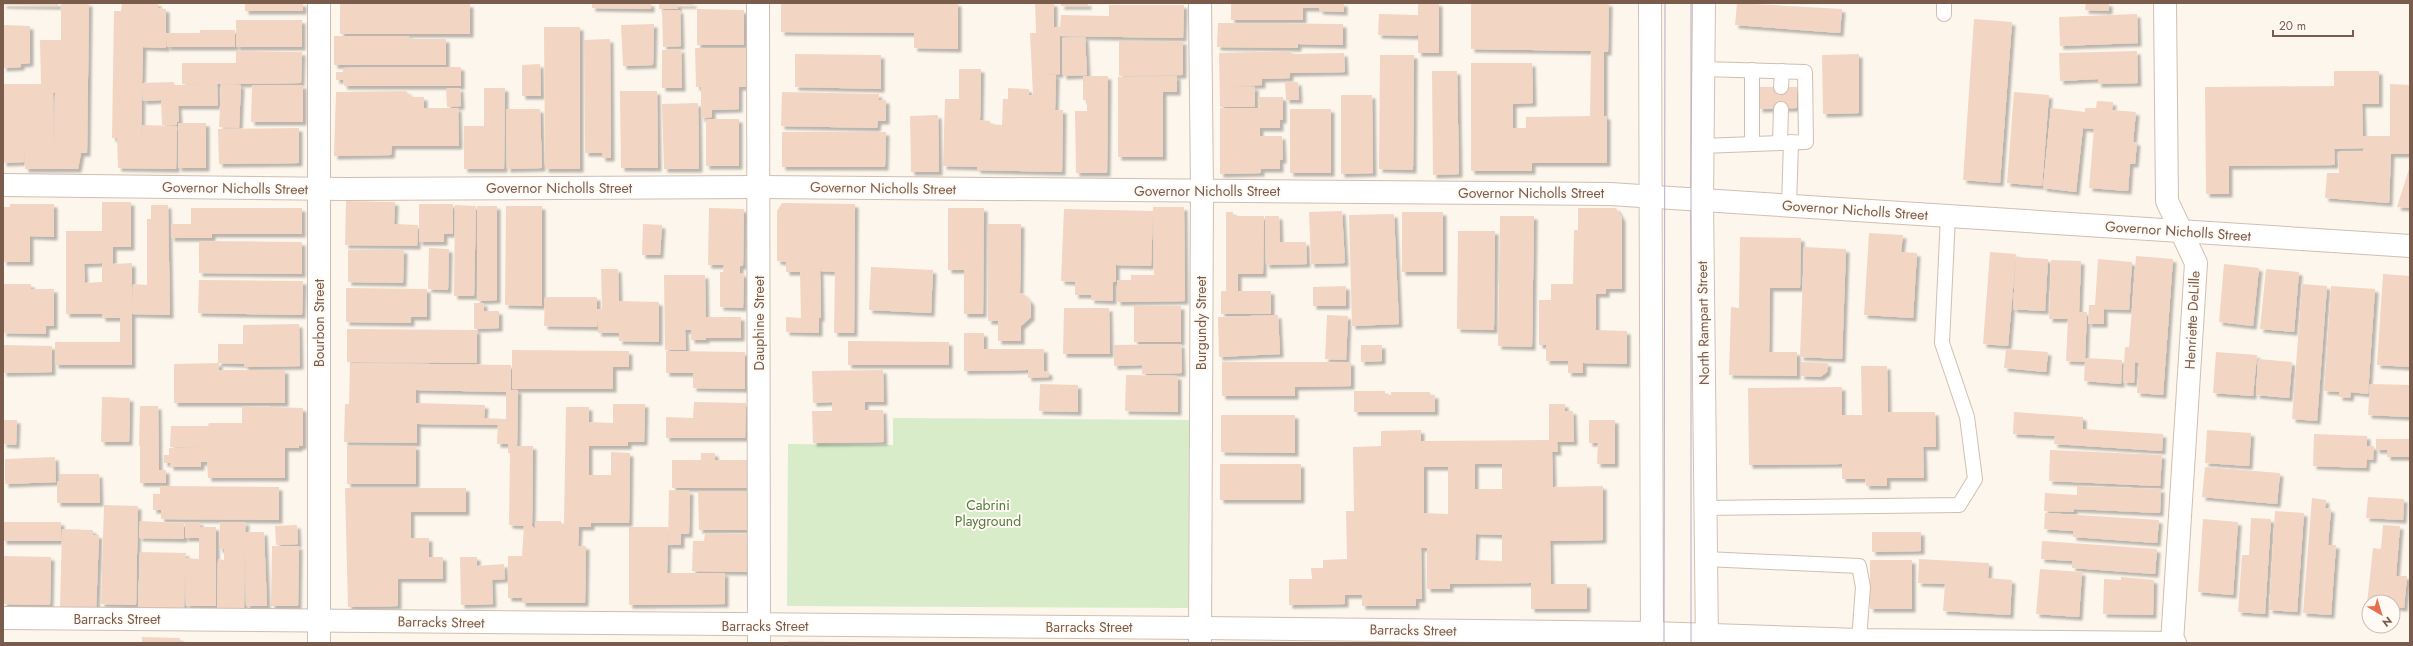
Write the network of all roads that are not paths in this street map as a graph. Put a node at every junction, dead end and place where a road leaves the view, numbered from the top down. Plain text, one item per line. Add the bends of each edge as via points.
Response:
1 (318, 3) edge
2 (758, 3) edge
3 (1200, 3) edge
4 (1650, 3) edge
5 (1704, 3) edge
6 (2165, 3) edge
7 (1703, 69) junction
8 (1752, 70) junction
9 (1782, 71) junction
10 (1781, 87) dead end
11 (1781, 108) dead end
12 (1786, 142) junction
13 (1752, 144) junction
14 (1702, 146) junction
15 (3, 185) edge
16 (758, 187) junction
17 (318, 188) junction
18 (1202, 191) junction
19 (1651, 195) junction
20 (1702, 200) junction
21 (1789, 206) junction
22 (1948, 216) junction
23 (2181, 232) junction
24 (2410, 246) edge
25 (1705, 508) junction
26 (1706, 559) junction
27 (3, 618) edge
28 (319, 620) junction
29 (759, 634) edge
30 (1200, 635) edge
31 (1652, 638) edge
32 (1707, 639) edge
33 (1858, 640) junction
34 (319, 643) edge
35 (2174, 643) edge

1 - 17 street, Bourbon Street
2 - 16 street, Dauphine Street
3 - 18 street, Burgundy Street
4 - 19 street
5 - 7 street, North Rampart Street
6 - 23 street, Henriette DeLille via 2167,201
7 - 8 lane
7 - 14 street, North Rampart Street
8 - 9 lane
8 - 13 lane
9 - 10 lane
9 - 12 lane via 1805,72 1806,142
11 - 12 lane
12 - 13 lane
12 - 21 lane
13 - 14 lane
14 - 20 street, North Rampart Street
15 - 17 street, Governor Nicholls Street
16 - 17 street, Governor Nicholls Street
16 - 18 street, Governor Nicholls Street
16 - 29 street, Dauphine Street
17 - 28 street, Bourbon Street
18 - 19 street, Governor Nicholls Street
18 - 30 street, Burgundy Street
19 - 20 street, Governor Nicholls Street
19 - 31 street
20 - 21 street, Governor Nicholls Street
20 - 25 street, North Rampart Street
21 - 22 street, Governor Nicholls Street
22 - 23 street, Governor Nicholls Street
22 - 25 lane via 1942,343 1967,417 1975,479 1959,505
23 - 24 street, Governor Nicholls Street
23 - 35 street, Henriette DeLille via 2196,263
25 - 26 street, North Rampart Street
26 - 32 street, North Rampart Street
26 - 33 lane via 1859,566 1863,587
27 - 28 street, Barracks Street
28 - 29 street, Barracks Street
28 - 34 street, Bourbon Street
29 - 30 street, Barracks Street
30 - 31 street, Barracks Street
31 - 32 street, Barracks Street
32 - 33 street, Barracks Street
33 - 35 street, Barracks Street

